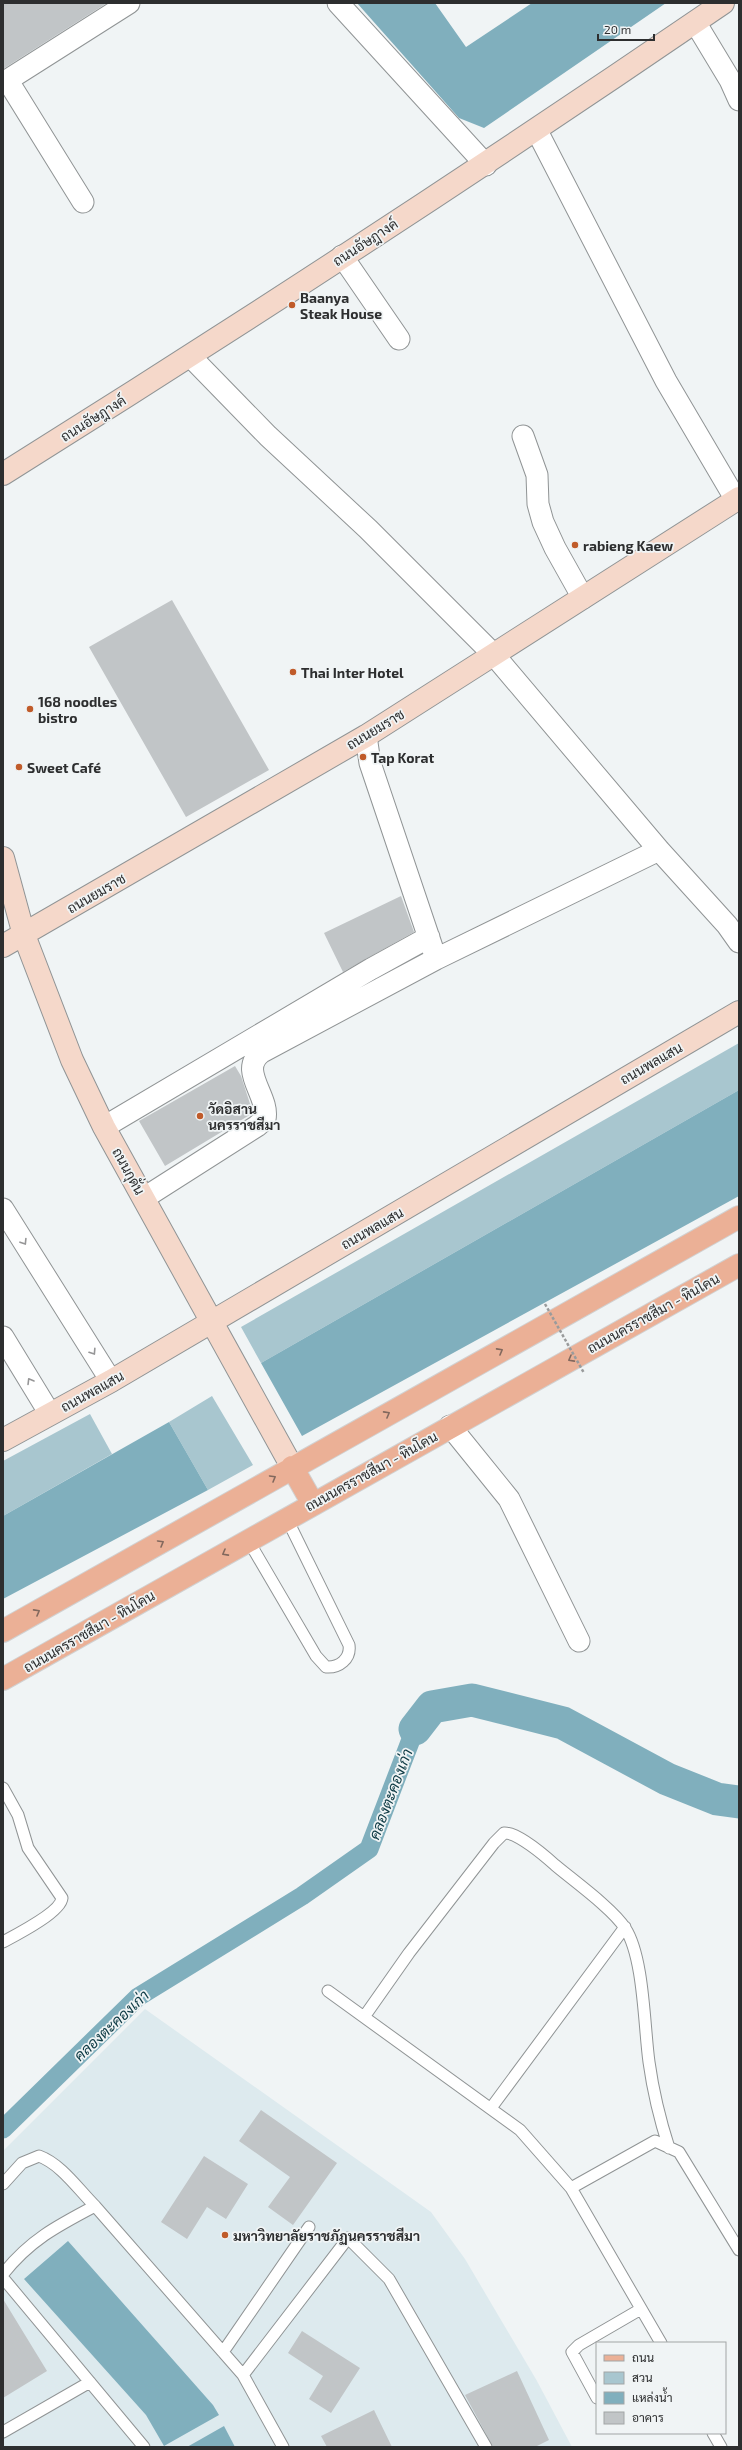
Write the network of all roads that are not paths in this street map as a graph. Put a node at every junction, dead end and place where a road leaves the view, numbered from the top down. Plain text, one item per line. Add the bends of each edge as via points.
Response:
1 (129, 3) edge
2 (338, 3) edge
3 (723, 3) edge
4 (695, 22) junction
5 (5, 82) edge
6 (739, 100) edge
7 (537, 131) junction
8 (486, 165) junction
9 (83, 202) dead end
10 (342, 256) junction
11 (399, 339) dead end
12 (191, 357) junction
13 (523, 436) dead end
14 (3, 474) edge
15 (738, 499) edge
16 (583, 598) junction
17 (494, 656) junction
18 (366, 736) junction
19 (660, 850) junction
20 (3, 858) edge
21 (24, 935) junction
22 (429, 937) junction
23 (739, 942) edge
24 (3, 946) edge
25 (436, 959) junction
26 (739, 1012) edge
27 (104, 1127) junction
28 (144, 1198) junction
29 (3, 1209) edge
30 (739, 1217) edge
31 (739, 1264) edge
32 (211, 1322) junction
33 (3, 1337) edge
34 (111, 1381) junction
35 (50, 1414) junction
36 (450, 1426) junction
37 (3, 1440) edge
38 (292, 1467) junction
39 (313, 1504) junction
40 (287, 1519) junction
41 (248, 1540) junction
42 (3, 1631) edge
43 (579, 1641) dead end
44 (3, 1680) edge
45 (3, 1788) edge
46 (624, 1927) junction
47 (3, 1942) edge
48 (328, 1991) dead end
49 (364, 2017) junction
50 (491, 2108) junction
51 (669, 2148) junction
52 (3, 2184) edge
53 (571, 2188) junction
54 (95, 2206) junction
55 (308, 2227) dead end
56 (739, 2250) edge
57 (3, 2274) edge
58 (3, 2278) edge
59 (641, 2309) junction
60 (660, 2342) edge
61 (223, 2352) junction
62 (243, 2374) junction
63 (90, 2382) junction
64 (596, 2396) edge
65 (3, 2432) edge
66 (714, 2434) edge
67 (144, 2447) edge
68 (283, 2447) edge
69 (486, 2447) edge
70 (721, 2447) edge

1 - 5 street
2 - 8 street
3 - 4 street, ถนนอัษฎางค์
4 - 6 street
4 - 7 street, ถนนอัษฎางค์
5 - 9 street
7 - 8 street, ถนนอัษฎางค์
7 - 15 street via 666,381
8 - 10 street, ถนนอัษฎางค์
10 - 11 street
10 - 12 street, ถนนอัษฎางค์
12 - 14 street, ถนนอัษฎางค์
12 - 17 street via 268,436 368,529
13 - 16 street via 537,475 538,504 543,522
15 - 16 street, ถนนยมราช
16 - 17 street, ถนนยมราช
17 - 18 street, ถนนยมราช
17 - 19 street
18 - 21 street, ถนนยมราช
18 - 22 street via 370,762
19 - 23 street
19 - 25 street
20 - 21 street, ถนนกุดั่น
21 - 24 street, ถนนยมราช
21 - 27 street, ถนนกุดั่น via 72,1060
22 - 25 street
22 - 27 street
25 - 28 street via 258,1054 253,1061 252,1071 265,1107 265,1118 258,1126
26 - 32 street, ถนนพลแสน
27 - 28 street, ถนนกุดั่น
28 - 32 street, ถนนกุดั่น
29 -> 34 street
38 -> 30 main road
31 -> 36 main road, ถนนนครราชสีมา - หินโคน
32 - 34 street, ถนนพลแสน
32 - 38 street, ถนนกุดั่น
35 -> 33 street
34 - 35 street, ถนนพลแสน
35 - 37 street, ถนนพลแสน
36 - 39 main road, ถนนนครราชสีมา - หินโคน
36 - 43 street via 509,1499
38 - 39 main road
42 -> 38 main road
39 - 40 main road, ถนนนครราชสีมา - หินโคน
40 - 41 main road, ถนนนครราชสีมา - หินโคน
40 - 41 lane via 349,1645 348,1657 340,1664 326,1667 316,1656
41 -> 44 main road, ถนนนครราชสีมา - หินโคน
45 - 47 lane via 18,1814 28,1848 62,1898 60,1905 52,1912
46 - 49 lane via 542,1854 512,1834 504,1833 409,1953
46 - 50 lane
46 - 51 lane via 637,1963 649,2063 658,2112
48 - 49 lane
49 - 50 lane
50 - 53 lane via 520,2130
51 - 53 lane via 655,2141
51 - 56 lane via 679,2152
52 - 54 lane via 22,2163 39,2156 47,2158 61,2170
53 - 59 lane
54 - 57 lane via 56,2226 20,2253
54 - 61 lane
55 - 61 lane
58 - 63 lane
59 - 60 lane
59 - 64 lane via 579,2345 572,2352
61 - 62 lane
62 - 68 lane
62 - 69 lane via 348,2238 389,2279
63 - 65 lane
63 - 67 lane
66 - 70 lane

